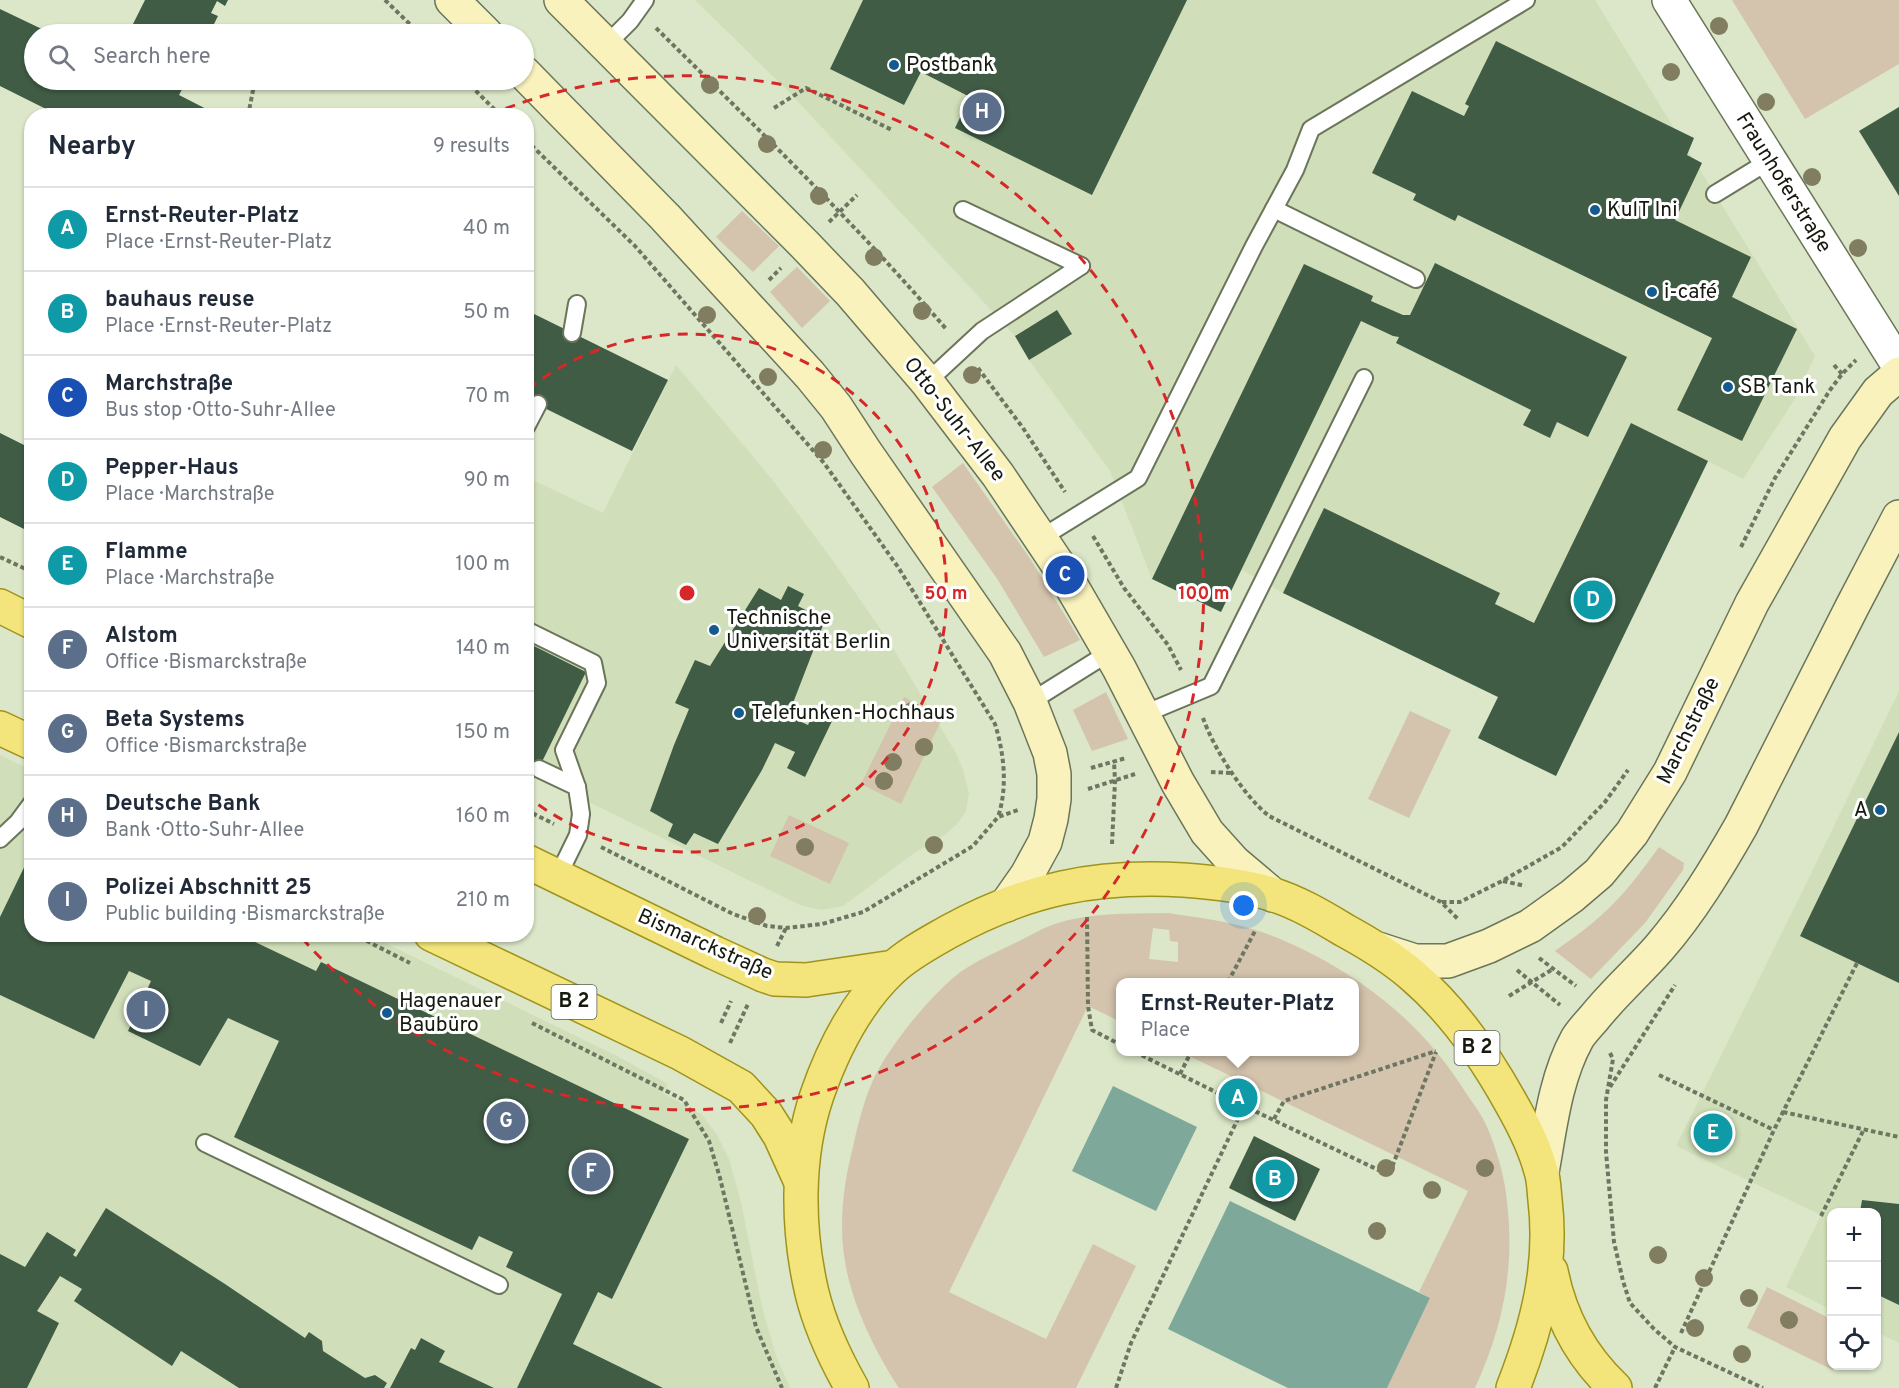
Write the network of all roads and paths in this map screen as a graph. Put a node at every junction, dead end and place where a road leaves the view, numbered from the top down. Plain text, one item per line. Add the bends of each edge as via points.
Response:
1 (385, 0) edge
2 (452, 0) edge
3 (561, 0) edge
4 (645, 0) edge
5 (1526, 0) edge
6 (1668, 0) edge
7 (410, 24) edge
8 (476, 24) edge
9 (606, 45) junction
10 (534, 82) edge
11 (253, 90) edge
12 (475, 90) edge
13 (250, 108) edge
14 (493, 108) edge
15 (774, 108) dead end
16 (892, 130) dead end
17 (534, 148) edge
18 (1769, 160) junction
19 (1715, 194) dead end
20 (1274, 208) junction
21 (963, 210) dead end
22 (1416, 279) dead end
23 (577, 304) dead end
24 (572, 333) dead end
25 (1852, 363) dead end
26 (1899, 366) edge
27 (1899, 374) edge
28 (1364, 378) dead end
29 (927, 382) junction
30 (537, 404) dead end
31 (534, 410) edge
32 (1899, 517) edge
33 (1041, 538) junction
34 (1739, 552) dead end
35 (0, 557) edge
36 (24, 568) edge
37 (0, 606) edge
38 (24, 618) edge
39 (534, 634) edge
40 (1110, 652) junction
41 (1030, 702) junction
42 (1144, 714) junction
43 (0, 728) edge
44 (24, 739) edge
45 (1130, 756) dead end
46 (1114, 761) junction
47 (539, 768) dead end
48 (1091, 768) dead end
49 (1628, 769) dead end
50 (1144, 771) dead end
51 (1206, 772) dead end
52 (1115, 781) junction
53 (578, 787) junction
54 (1097, 787) dead end
55 (1011, 812) dead end
56 (24, 814) edge
57 (534, 814) edge
58 (998, 817) junction
59 (578, 835) junction
60 (0, 839) edge
61 (1112, 844) dead end
62 (534, 865) edge
63 (558, 876) junction
64 (1273, 895) junction
65 (1441, 902) junction
66 (1006, 905) junction
67 (1087, 917) dead end
68 (1463, 924) dead end
69 (786, 928) junction
70 (1255, 931) dead end
71 (782, 935) dead end
72 (369, 942) edge
73 (448, 942) edge
74 (1378, 949) junction
75 (1539, 958) dead end
76 (1857, 963) dead end
77 (416, 966) dead end
78 (894, 967) junction
79 (1553, 969) junction
80 (1518, 970) dead end
81 (1230, 978) edge
82 (1532, 982) junction
83 (1583, 992) dead end
84 (1509, 996) dead end
85 (731, 1001) dead end
86 (746, 1009) dead end
87 (1565, 1009) dead end
88 (522, 1018) dead end
89 (721, 1023) dead end
90 (736, 1030) dead end
91 (1116, 1042) edge
92 (1609, 1047) dead end
93 (1143, 1056) edge
94 (1189, 1056) edge
95 (1180, 1074) junction
96 (1659, 1075) dead end
97 (1244, 1106) junction
98 (1783, 1112) junction
99 (1274, 1119) junction
100 (1774, 1130) junction
101 (1864, 1130) junction
102 (1899, 1137) edge
103 (205, 1143) dead end
104 (1542, 1172) junction
105 (802, 1184) junction
106 (1821, 1215) dead end
107 (1548, 1258) junction
108 (499, 1285) dead end
109 (1681, 1333) dead end
110 (1675, 1347) junction
111 (782, 1388) edge
112 (852, 1388) edge
113 (1116, 1388) edge
114 (1513, 1388) edge
115 (1615, 1388) edge
116 (1655, 1388) edge
117 (1763, 1388) edge

1 - 7 path
2 - 8 main road
3 - 9 main road, Otto-Suhr-Allee
4 - 9 lane
5 - 20 lane via 1311,129
6 - 18 street, Fraunhoferstraße
9 - 29 main road, Otto-Suhr-Allee via 842,284
10 - 41 main road via 664,217 836,407 1005,653
11 - 13 path
12 - 14 path
15 - 16 path via 806,88
17 - 58 path via 634,246 780,411 824,463 898,567 995,723 1001,744 1003,782
18 - 19 lane
18 - 26 street, Fraunhoferstraße
20 - 22 lane
20 - 33 lane via 1138,478
21 - 29 lane via 1081,266 982,331
23 - 24 lane
25 - 34 path via 1830,390 1775,478
27 - 74 main road, Marchstraße via 1878,392 1845,438 1752,603 1670,772 1632,833 1599,873 1530,926 1448,961 1415,961
28 - 42 lane via 1211,686
29 - 33 main road, Otto-Suhr-Allee
30 - 31 lane
32 - 104 main road via 1722,860 1659,948 1577,1037 1558,1091
33 - 40 main road, Otto-Suhr-Allee
35 - 36 path
37 - 38 main road
39 - 53 lane via 593,663 590,680 558,747
40 - 41 lane
40 - 42 main road, Otto-Suhr-Allee
41 - 66 main road via 1050,753 1053,809 1045,842
42 - 64 main road, Otto-Suhr-Allee via 1207,832 1234,862
43 - 44 main road
45 - 46 path
46 - 48 path
46 - 52 path
47 - 53 lane
49 - 65 path via 1605,802 1562,847 1460,902
50 - 52 path
51 - 65 path via 1232,773 1269,816
52 - 54 path
52 - 61 path
53 - 59 lane
55 - 58 path
56 - 60 lane
57 - 59 path
58 - 69 path via 973,846 863,912 822,924
59 - 63 lane
59 - 69 path via 733,914
62 - 63 main road, Bismarckstraße / B 2
63 - 78 main road, Bismarckstraße / B 2 via 776,979 806,980
64 - 66 main road, B 2 via 1209,882 1104,880 1066,886
64 - 74 main road, B 2
65 - 68 path
66 - 78 main road, B 2 via 929,942
67 - 91 path via 1092,1030
69 - 71 path
70 - 81 path
72 - 77 path
73 - 105 main road, B 2 via 681,1053 741,1087 780,1136
74 - 104 main road, B 2 via 1435,996 1464,1030 1502,1086
75 - 79 path
76 - 98 path
78 - 105 main road via 866,997 824,1074 804,1145
79 - 82 path
79 - 83 path
80 - 82 path
82 - 84 path
82 - 87 path
85 - 89 path
86 - 90 path
88 - 111 path via 684,1100 709,1142 756,1327
92 - 110 path via 1613,1059 1606,1100 1606,1152 1618,1261 1630,1302
93 - 95 path
94 - 95 path
95 - 97 path
96 - 100 path
97 - 99 path
97 - 113 path via 1131,1343
98 - 100 path
98 - 101 path
99 - 99 path via 1284,1101 1436,1051 1389,1175
100 - 109 path
101 - 102 path
101 - 106 path
103 - 108 lane
104 - 107 main road, B 2
105 - 112 main road, B 2 via 802,1221 812,1294 838,1364
107 - 114 main road via 1540,1307
107 - 115 main road, B 2 via 1564,1318 1597,1372
110 - 116 path
110 - 117 path

